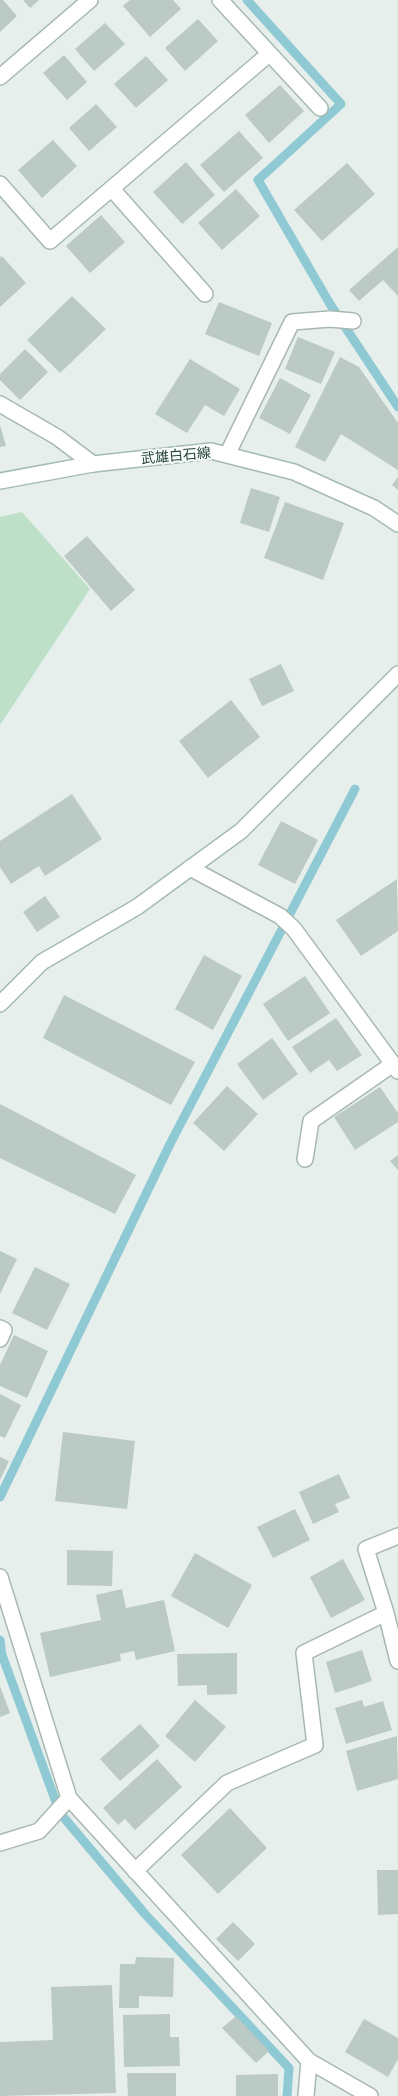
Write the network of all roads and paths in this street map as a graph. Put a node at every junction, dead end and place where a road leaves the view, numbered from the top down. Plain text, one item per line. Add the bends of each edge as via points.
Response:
1 (90, 0) edge
2 (220, 0) edge
3 (269, 54) junction
4 (0, 77) edge
5 (320, 108) dead end
6 (0, 184) edge
7 (112, 189) junction
8 (205, 294) dead end
9 (353, 321) dead end
10 (0, 404) edge
11 (227, 455) junction
12 (93, 464) junction
13 (0, 481) edge
14 (398, 524) edge
15 (398, 674) edge
16 (190, 868) junction
17 (0, 1004) edge
18 (396, 1067) edge
19 (305, 1159) dead end
20 (0, 1328) edge
21 (0, 1339) edge
22 (398, 1536) edge
23 (0, 1577) edge
24 (386, 1613) junction
25 (398, 1661) edge
26 (69, 1798) junction
27 (0, 1843) edge
28 (135, 1871) junction
29 (309, 2061) junction
30 (306, 2096) edge
31 (370, 2096) edge

1 - 4 street
2 - 3 street
3 - 5 street
3 - 7 street
6 - 7 street via 50,241
7 - 8 street
9 - 11 street via 292,322
10 - 12 street via 57,437
11 - 12 street, 武雄白石線 via 211,451
11 - 14 street, 武雄白石線 via 294,472 374,508
12 - 13 street, 武雄白石線
15 - 16 street via 241,831
16 - 17 street via 137,907 42,962
16 - 18 street via 280,916 294,929
18 - 19 street via 311,1121
20 - 21 street via 4,1330
22 - 24 street via 366,1549
23 - 26 street
24 - 25 street
24 - 28 street via 304,1653 315,1745 227,1783
26 - 27 street via 39,1831
26 - 28 street
28 - 29 street
29 - 30 street
29 - 31 street

